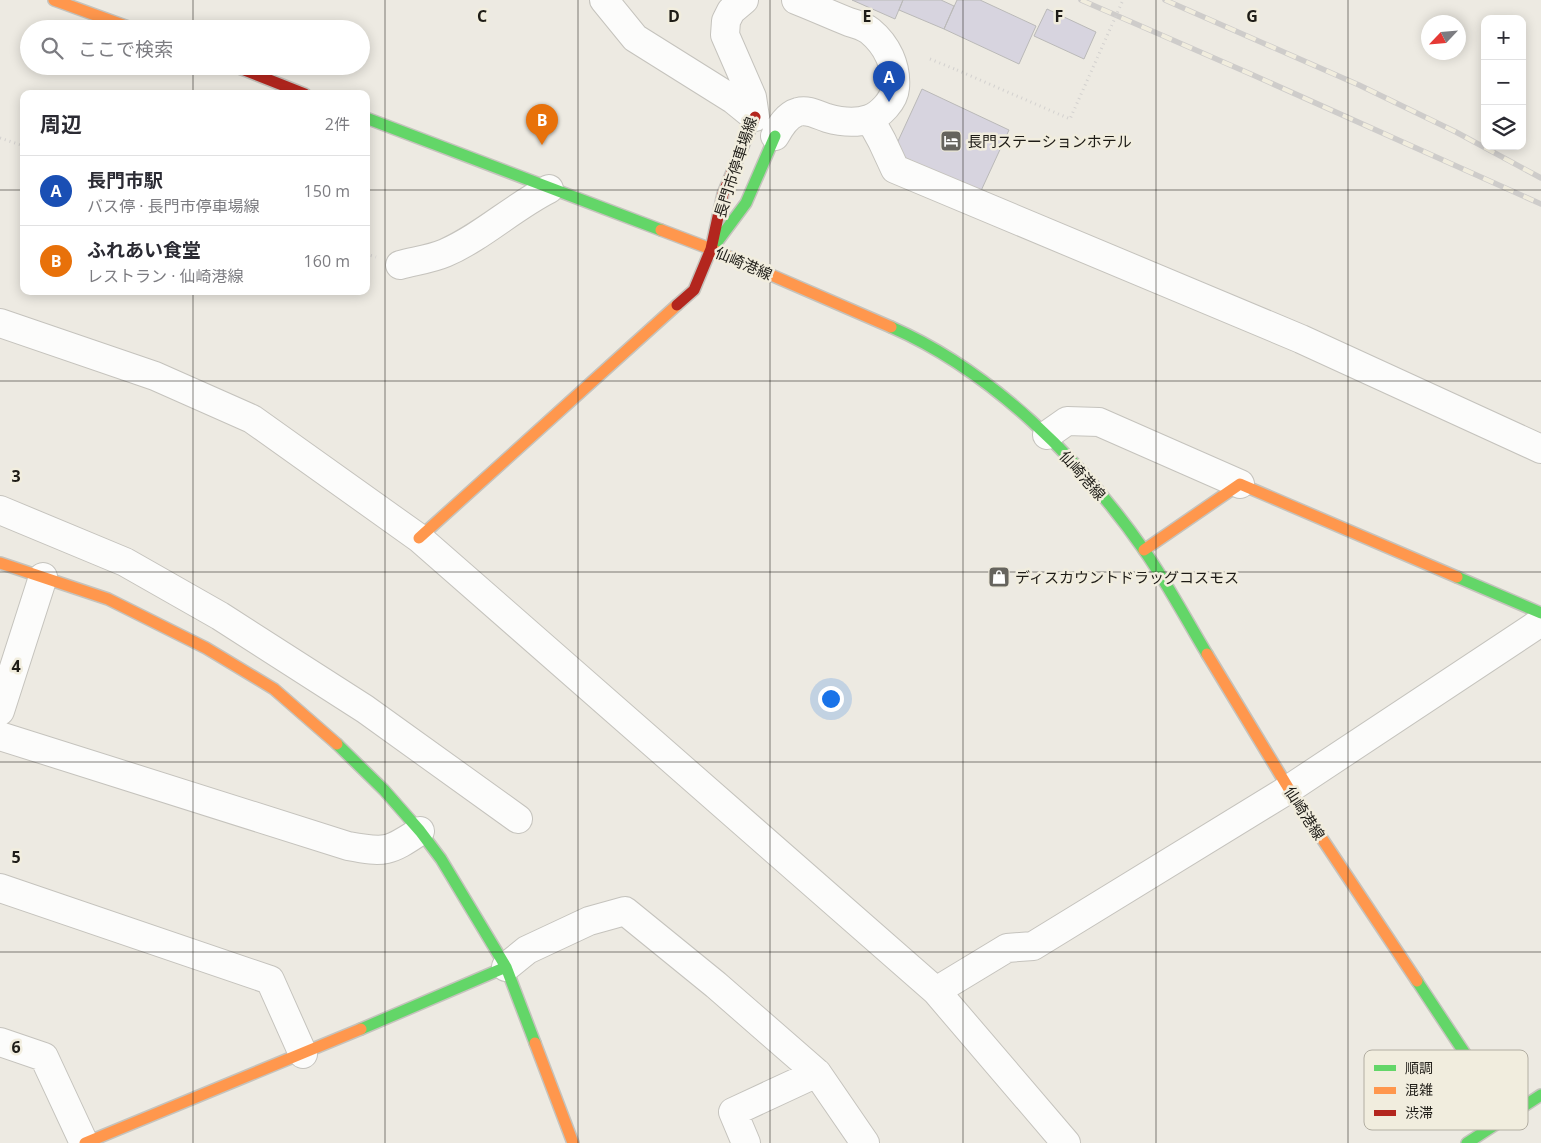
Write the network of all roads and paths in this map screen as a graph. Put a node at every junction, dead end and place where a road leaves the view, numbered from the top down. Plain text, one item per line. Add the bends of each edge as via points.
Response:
1 (54, 0) edge
2 (604, 0) edge
3 (744, 0) edge
4 (796, 0) edge
5 (1124, 0) edge
6 (109, 20) edge
7 (930, 59) dead end
8 (257, 75) edge
9 (295, 90) edge
10 (755, 117) junction
11 (870, 119) junction
12 (370, 120) edge
13 (775, 136) joint
14 (0, 138) edge
15 (20, 145) edge
16 (549, 189) junction
17 (711, 249) junction
18 (400, 265) dead end
19 (0, 323) edge
20 (1047, 435) junction
21 (1541, 449) edge
22 (1240, 484) junction
23 (0, 510) edge
24 (419, 538) junction
25 (1144, 550) junction
26 (0, 563) edge
27 (43, 577) junction
28 (1541, 614) edge
29 (1541, 622) edge
30 (0, 711) edge
31 (0, 736) edge
32 (1289, 788) junction
33 (518, 819) dead end
34 (420, 831) junction
35 (0, 888) edge
36 (506, 967) junction
37 (936, 992) junction
38 (0, 1042) edge
39 (1463, 1050) edge
40 (303, 1054) junction
41 (817, 1073) junction
42 (1541, 1095) edge
43 (1528, 1103) edge
44 (1487, 1130) edge
45 (85, 1143) edge
46 (573, 1143) edge
47 (746, 1143) edge
48 (865, 1143) edge
49 (1066, 1143) edge
50 (1467, 1143) edge

1 - 6 street
2 - 10 street via 635,38 734,100
3 - 10 street, 長門市停車場線 via 726,21 725,35 752,97
4 - 11 street via 869,30 890,56 894,66 895,92
5 - 7 path, bridge via 1070,119
8 - 9 street
10 - 17 street, 長門市停車場線 via 723,194
11 - 13 street, 長門市停車場線 via 846,122 798,112 785,120
11 - 21 street via 895,169 1301,340
12 - 16 street, 仙崎港線
13 - 17 street, 長門市停車場線 via 746,203
14 - 15 path
16 - 17 street, 仙崎港線
16 - 18 street via 444,254
17 - 20 street, 仙崎港線 via 916,338 996,391
17 - 24 street via 694,290
19 - 24 street via 154,376 252,419
20 - 22 street via 1067,421 1099,422
20 - 25 street, 仙崎港線 via 1097,488
22 - 25 street
22 - 28 street
23 - 33 street via 125,562 220,616 365,709
24 - 37 street
25 - 32 street, 仙崎港線
26 - 27 street
27 - 30 street
27 - 34 street via 108,599 206,648 274,689 325,732
29 - 32 street
31 - 34 street via 348,846 386,850
32 - 37 street via 1033,946 1006,948
32 - 39 street, 仙崎港線
34 - 36 street via 441,859
35 - 40 street via 270,980
36 - 40 street
36 - 41 street via 527,950 589,921 625,911
36 - 46 street
37 - 49 street
38 - 45 street via 44,1057
40 - 45 street
41 - 47 street via 733,1112
41 - 48 street
42 - 43 street
44 - 50 street

